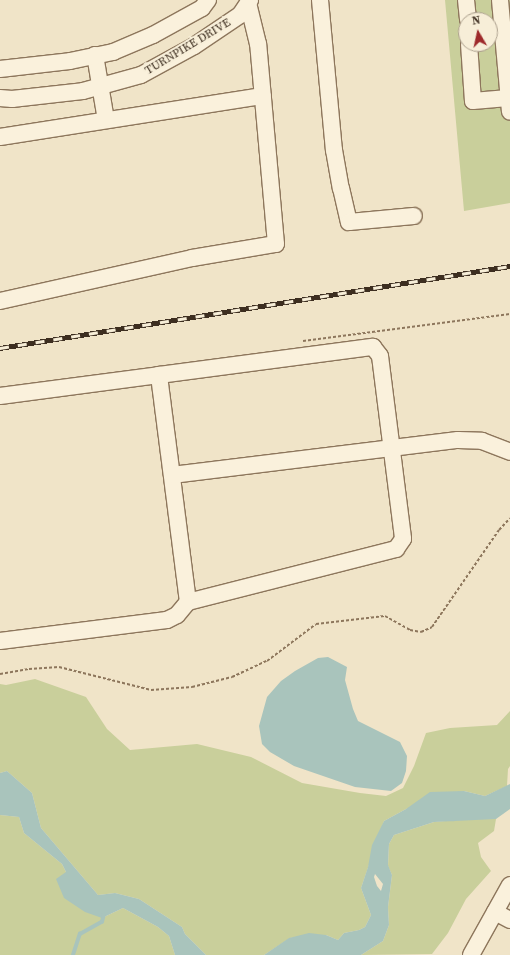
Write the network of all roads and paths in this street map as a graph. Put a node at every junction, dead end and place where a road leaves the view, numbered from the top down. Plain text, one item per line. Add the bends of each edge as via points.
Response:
1 (208, 0) edge
2 (320, 0) edge
3 (466, 0) edge
4 (500, 0) edge
5 (249, 2) edge
6 (467, 12) edge
7 (470, 52) edge
8 (95, 55) junction
9 (0, 68) edge
10 (100, 86) junction
11 (263, 96) junction
12 (0, 98) edge
13 (509, 105) edge
14 (106, 120) junction
15 (0, 137) edge
16 (414, 216) dead end
17 (0, 301) edge
18 (159, 375) junction
19 (0, 396) edge
20 (392, 448) junction
21 (510, 452) edge
22 (172, 475) junction
23 (510, 518) edge
24 (188, 602) junction
25 (0, 641) edge
26 (0, 674) edge
27 (510, 885) edge
28 (495, 912) junction
29 (510, 920) edge
30 (471, 955) edge

1 - 8 street via 202,8 153,35 113,52
2 - 16 street via 334,150 349,222
3 - 6 street
4 - 13 street
5 - 10 street, TURNPIKE DRIVE via 240,15 194,46 140,75
5 - 11 street via 258,44
7 - 13 street via 473,101
8 - 9 street via 70,61
8 - 10 street
10 - 12 street, TURNPIKE DRIVE via 76,92
10 - 14 street
11 - 14 street
11 - 17 street via 276,244 192,258
14 - 15 street
18 - 19 street
18 - 20 street via 372,347 380,356
18 - 22 street
20 - 21 street via 482,441
20 - 22 street
20 - 24 street via 403,539 396,549
22 - 24 street
23 - 26 path via 432,627 421,632 410,630 385,616 316,624 266,661 232,677 192,687 151,690 59,667
24 - 25 street via 177,615 167,620
27 - 28 street
28 - 29 street
28 - 30 street

